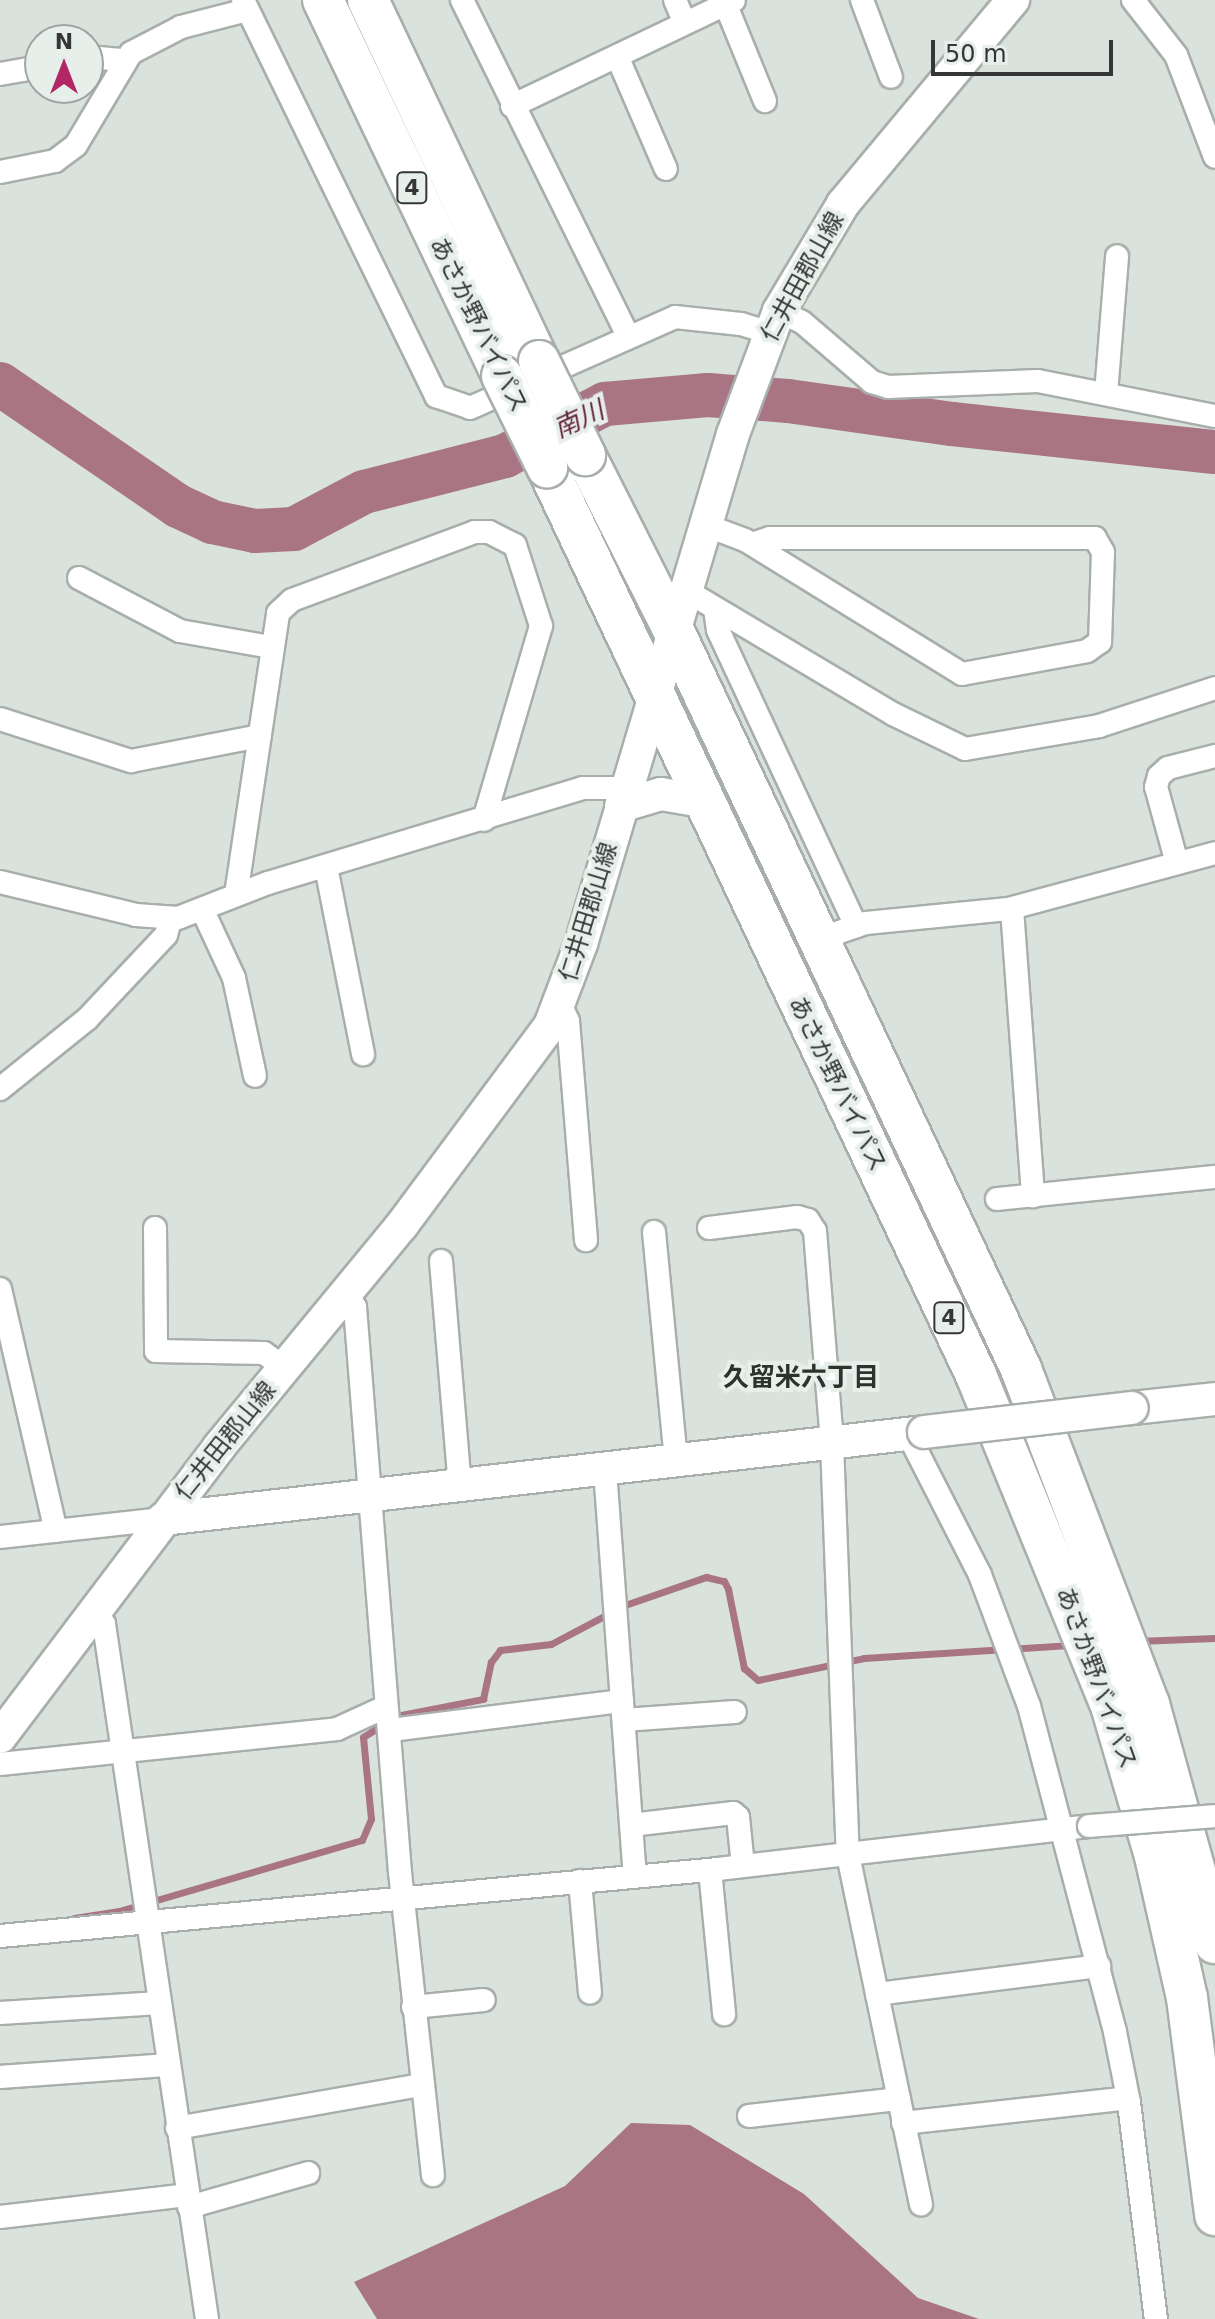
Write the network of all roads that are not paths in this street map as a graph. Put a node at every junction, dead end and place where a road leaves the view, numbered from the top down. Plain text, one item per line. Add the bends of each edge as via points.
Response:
1 (323, 0) edge
2 (370, 0) edge
3 (462, 0) edge
4 (862, 0) edge
5 (1013, 0) edge
6 (1133, 0) edge
7 (730, 2) edge
8 (245, 5) edge
9 (680, 10) edge
10 (617, 56) junction
11 (104, 58) edge
12 (124, 60) junction
13 (24, 70) edge
14 (0, 74) edge
15 (891, 77) dead end
16 (765, 101) dead end
17 (512, 106) junction
18 (1215, 157) edge
19 (666, 169) dead end
20 (0, 172) edge
21 (1117, 256) dead end
22 (627, 334) junction
23 (769, 334) junction
24 (1106, 394) junction
25 (1215, 416) edge
26 (705, 525) junction
27 (752, 544) junction
28 (79, 578) dead end
29 (685, 590) junction
30 (715, 609) junction
31 (673, 629) junction
32 (271, 647) junction
33 (655, 687) junction
34 (1215, 688) edge
35 (0, 719) edge
36 (260, 736) junction
37 (1215, 756) edge
38 (623, 797) junction
39 (707, 802) junction
40 (484, 820) junction
41 (1215, 853) edge
42 (1177, 863) junction
43 (326, 867) junction
44 (0, 882) edge
45 (236, 895) junction
46 (202, 909) junction
47 (1012, 909) junction
48 (171, 918) junction
49 (856, 926) junction
50 (816, 940) junction
51 (560, 1004) junction
52 (363, 1054) dead end
53 (255, 1076) dead end
54 (0, 1089) edge
55 (1215, 1177) edge
56 (1033, 1196) junction
57 (997, 1199) dead end
58 (155, 1228) dead end
59 (709, 1228) dead end
60 (654, 1232) dead end
61 (586, 1240) dead end
62 (441, 1261) dead end
63 (0, 1289) edge
64 (346, 1293) junction
65 (285, 1368) junction
66 (1215, 1399) edge
67 (916, 1433) junction
68 (832, 1444) junction
69 (676, 1462) junction
70 (605, 1470) junction
71 (460, 1487) junction
72 (372, 1497) junction
73 (163, 1519) junction
74 (56, 1531) junction
75 (0, 1537) edge
76 (95, 1612) junction
77 (385, 1707) junction
78 (623, 1710) junction
79 (735, 1712) dead end
80 (391, 1730) junction
81 (0, 1737) edge
82 (123, 1753) junction
83 (0, 1764) edge
84 (1215, 1816) edge
85 (631, 1825) junction
86 (1061, 1830) junction
87 (848, 1855) junction
88 (743, 1866) junction
89 (710, 1870) junction
90 (635, 1876) junction
91 (580, 1881) junction
92 (402, 1898) junction
93 (149, 1922) junction
94 (0, 1936) edge
95 (1215, 1943) edge
96 (1099, 1966) junction
97 (590, 1993) dead end
98 (877, 1994) junction
99 (484, 2000) dead end
100 (160, 2003) junction
101 (413, 2007) junction
102 (0, 2013) edge
103 (724, 2014) dead end
104 (169, 2065) junction
105 (0, 2077) edge
106 (421, 2085) junction
107 (1128, 2098) junction
108 (899, 2099) junction
109 (749, 2116) dead end
110 (903, 2123) junction
111 (177, 2128) junction
112 (308, 2173) dead end
113 (433, 2175) dead end
114 (188, 2201) junction
115 (921, 2204) dead end
116 (1215, 2215) edge
117 (0, 2217) edge
118 (207, 2319) edge
119 (1156, 2319) edge

1 - 33 highway, あさか野バイパス / 4, bridge
2 - 31 highway, あさか野バイパス / 4, bridge via 539,361
3 - 17 street
4 - 15 street
5 - 23 main road, 仁井田郡山線 via 843,204
6 - 18 street via 1176,55
7 - 9 street
7 - 16 street
8 - 12 street via 181,27
8 - 22 street via 436,396 470,408
9 - 10 street
10 - 17 street
10 - 19 street
11 - 12 street
12 - 20 street via 76,145 55,161
13 - 14 street
17 - 22 street
21 - 24 street
22 - 23 street via 675,317 741,324
23 - 24 street via 802,322 872,382 888,387 1038,381
23 - 26 main road, 仁井田郡山線
24 - 25 street
26 - 27 street
26 - 29 main road, 仁井田郡山線
27 - 27 street via 962,674 1087,651 1100,642 1103,552 1095,538 770,538
28 - 32 street via 180,631
29 - 30 street
29 - 31 main road, 仁井田郡山線
30 - 34 street via 893,714 965,749 1099,726
30 - 49 street via 718,630
31 - 33 main road, 仁井田郡山線
31 - 50 highway, あさか野バイパス / 4
32 - 36 street
32 - 40 street via 276,617 292,600 475,532 512,540 541,626
33 - 38 main road, 仁井田郡山線
33 - 39 highway, あさか野バイパス / 4
35 - 36 street via 131,761
36 - 45 street
37 - 42 street via 1168,768 1159,776 1156,787
38 - 39 main road via 661,794
38 - 40 street via 583,788
38 - 51 main road, 仁井田郡山線
39 - 116 highway, あさか野バイパス / 4 via 976,1375 1112,1709 1155,1856 1187,1998
40 - 43 street
41 - 42 street
42 - 47 street
43 - 45 street
43 - 52 street
44 - 48 street
45 - 46 street
46 - 48 street
46 - 53 street via 234,978
47 - 49 street
47 - 56 street
48 - 54 street via 166,935 87,1019
49 - 50 street
50 - 95 highway, あさか野バイパス / 4 via 1021,1369 1149,1704
51 - 61 street via 568,1021
51 - 64 main road, 仁井田郡山線 via 537,1048
55 - 56 street
56 - 57 street
58 - 65 street via 156,1351 264,1353
59 - 68 street via 797,1217 813,1225
60 - 69 street
62 - 71 street
63 - 74 street
64 - 65 main road, 仁井田郡山線
64 - 72 street via 355,1307
65 - 73 main road, 仁井田郡山線
66 - 67 main road, bridge
67 - 68 main road
67 - 86 street via 1006,1641
68 - 69 main road
68 - 87 street
69 - 70 main road
70 - 71 main road
70 - 78 street
71 - 72 main road
72 - 73 main road
72 - 77 street
73 - 74 street
73 - 76 main road, 仁井田郡山線
74 - 75 street
76 - 81 main road, 仁井田郡山線
76 - 82 street via 104,1624
77 - 80 street
77 - 82 street via 337,1729
78 - 79 street
78 - 80 street
78 - 85 street
80 - 92 street
82 - 83 street
82 - 93 street
84 - 86 street, bridge
85 - 88 street via 733,1813 738,1817
85 - 90 street
86 - 87 street
86 - 96 street
87 - 88 street
87 - 98 street
88 - 89 street
89 - 90 street
89 - 103 street
90 - 91 street
91 - 92 street
91 - 97 street
92 - 93 street
92 - 101 street
93 - 94 street
93 - 100 street
96 - 98 street
96 - 107 street
98 - 108 street
99 - 101 street
100 - 102 street
100 - 104 street
101 - 106 street
104 - 105 street
104 - 111 street
106 - 111 street
106 - 113 street
107 - 110 street
107 - 119 street
108 - 109 street
108 - 110 street
110 - 115 street
111 - 114 street
112 - 114 street
114 - 117 street
114 - 118 street

